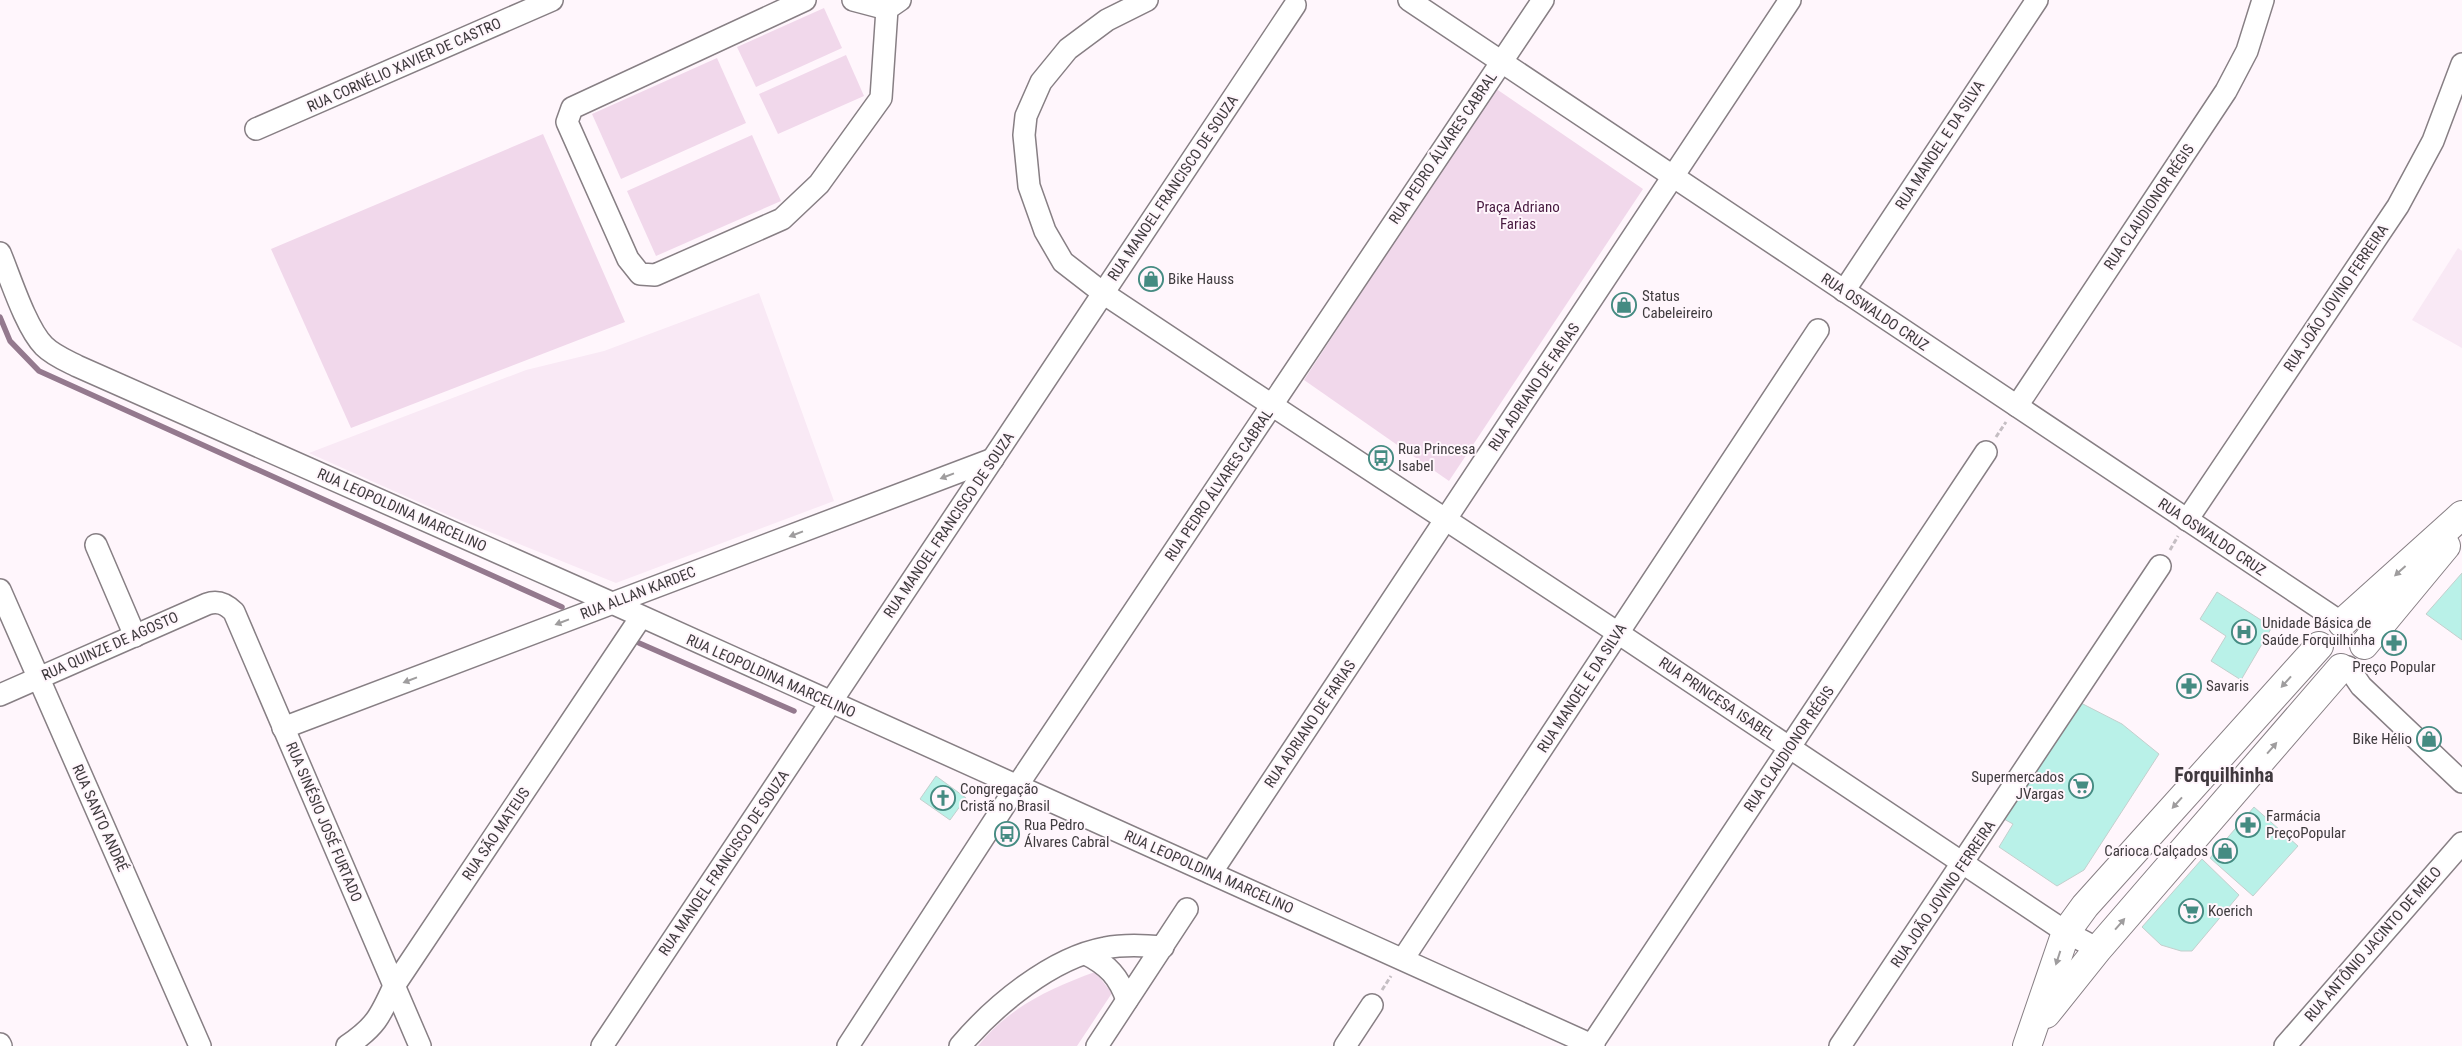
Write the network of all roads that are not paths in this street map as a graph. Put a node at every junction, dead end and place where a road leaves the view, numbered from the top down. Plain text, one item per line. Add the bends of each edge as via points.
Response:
1 (552, 0) edge
2 (805, 0) edge
3 (853, 0) edge
4 (1144, 0) edge
5 (1409, 0) edge
6 (1543, 0) edge
7 (1790, 0) edge
8 (2037, 0) edge
9 (2263, 0) edge
10 (893, 5) edge
11 (1295, 5) dead end
12 (1501, 62) junction
13 (2462, 64) edge
14 (256, 129) dead end
15 (1673, 176) junction
16 (0, 253) edge
17 (1844, 291) junction
18 (1103, 293) junction
19 (1818, 330) dead end
20 (1272, 406) junction
21 (2016, 406) junction
22 (1986, 452) road end
23 (993, 459) junction
24 (2462, 515) edge
25 (1445, 520) junction
26 (2187, 520) junction
27 (2462, 523) edge
28 (96, 544) dead end
29 (2160, 566) road end
30 (0, 590) edge
31 (222, 603) joint
32 (612, 603) junction
33 (641, 617) junction
34 (2342, 623) junction
35 (1618, 633) junction
36 (135, 636) junction
37 (2364, 645) junction
38 (2319, 646) junction
39 (2344, 668) junction
40 (39, 678) junction
41 (0, 695) edge
42 (831, 703) junction
43 (283, 728) junction
44 (1789, 748) junction
45 (2202, 776) junction
46 (2462, 782) edge
47 (1017, 786) junction
48 (2228, 800) junction
49 (2462, 843) edge
50 (1964, 863) junction
51 (1212, 873) junction
52 (1187, 909) dead end
53 (2066, 932) junction
54 (1163, 947) junction
55 (2098, 949) junction
56 (1086, 954) junction
57 (1403, 959) junction
58 (394, 986) junction
59 (1127, 1000) junction
60 (1372, 1005) road end
61 (2031, 1038) edge
62 (200, 1046) edge
63 (347, 1046) edge
64 (420, 1046) edge
65 (602, 1046) edge
66 (848, 1046) edge
67 (960, 1046) edge
68 (1097, 1046) edge
69 (1345, 1046) edge
70 (1592, 1046) edge
71 (1840, 1046) edge
72 (2284, 1046) edge

1 - 14 street, RUA CORNÉLIO XAVIER DE CASTRO
2 - 10 street via 572,108 567,122 628,258 640,274 655,275 782,219 819,184 881,98
3 - 10 street
4 - 18 street, RUA PRINCESA ISABEL via 1107,20 1068,49 1041,82 1026,116 1024,135 1028,186 1045,232 1064,262
5 - 12 street, RUA OSWALDO CRUZ
6 - 12 street, RUA PEDRO ÁLVARES CABRAL
7 - 15 street, RUA ADRIANO DE FARIAS
8 - 17 street, RUA MANOEL E DA SILVA
9 - 21 street, RUA CLAUDIONOR RÉGIS via 2248,51 2226,92
11 - 18 street, RUA MANOEL FRANCISCO DE SOUZA
12 - 15 street, RUA OSWALDO CRUZ
12 - 20 street, RUA PEDRO ÁLVARES CABRAL
13 - 26 street, RUA JOÃO JOVINO FERREIRA via 2433,141 2398,206
15 - 17 street, RUA OSWALDO CRUZ
15 - 25 street, RUA ADRIANO DE FARIAS
16 - 32 street, RUA LEOPOLDINA MARCELINO via 32,328 42,344 54,354
17 - 21 street, RUA OSWALDO CRUZ
18 - 20 street, RUA PRINCESA ISABEL
18 - 23 street, RUA MANOEL FRANCISCO DE SOUZA
19 - 35 street, RUA MANOEL E DA SILVA
20 - 25 street, RUA PRINCESA ISABEL
20 - 47 street, RUA PEDRO ÁLVARES CABRAL
21 - 26 street, RUA OSWALDO CRUZ
22 - 44 street, RUA CLAUDIONOR RÉGIS
23 -> 32 street, RUA ALLAN KARDEC
23 - 42 street, RUA MANOEL FRANCISCO DE SOUZA
24 -> 34 main road
25 - 35 street, RUA PRINCESA ISABEL
25 - 51 street, RUA ADRIANO DE FARIAS
26 - 34 street, RUA OSWALDO CRUZ
27 - 37 main road via 2409,593
28 - 36 street
29 - 50 street, RUA JOÃO JOVINO FERREIRA
30 - 40 street, RUA SANTO ANDRÉ
31 - 36 street, RUA QUINZE DE AGOSTO via 207,604
31 - 43 street, RUA SINÉSIO JOSÉ FURTADO via 234,612
32 - 33 street, RUA LEOPOLDINA MARCELINO
32 -> 43 street, RUA ALLAN KARDEC
33 - 42 street, RUA LEOPOLDINA MARCELINO
33 - 58 street, RUA SÃO MATEUS
34 - 37 main road via 2359,632
34 - 38 main road via 2327,629
35 - 44 street, RUA PRINCESA ISABEL
35 - 57 street, RUA MANOEL E DA SILVA
36 - 40 street, RUA QUINZE DE AGOSTO
37 - 39 main road via 2360,659
38 - 39 main road via 2323,659 2334,667
38 -> 45 main road
39 - 46 street
48 -> 39 main road
40 - 41 street, RUA QUINZE DE AGOSTO
40 - 62 street, RUA SANTO ANDRÉ
42 - 47 street, RUA LEOPOLDINA MARCELINO
42 - 65 street, RUA MANOEL FRANCISCO DE SOUZA
43 - 58 street, RUA SINÉSIO JOSÉ FURTADO
44 - 50 street, RUA PRINCESA ISABEL
44 - 70 street, RUA CLAUDIONOR RÉGIS
45 - 48 main road
45 -> 53 main road via 2085,906
47 - 51 street, RUA LEOPOLDINA MARCELINO
47 - 66 street, RUA PEDRO ÁLVARES CABRAL
55 -> 48 main road
49 - 72 street, RUA ANTÔNIO JACINTO DE MELO
50 - 53 street, RUA PRINCESA ISABEL
50 - 71 street, RUA JOÃO JOVINO FERREIRA
51 - 57 street, RUA LEOPOLDINA MARCELINO
52 - 54 street
53 - 55 street, RUA PRINCESA ISABEL
53 -> 61 main road
54 - 56 street via 1120,946
54 - 59 street
55 - 61 main road
56 - 59 street via 1110,968 1122,985
56 - 67 street via 1028,983 996,1008
57 - 70 street, RUA LEOPOLDINA MARCELINO
58 - 63 street, RUA SÃO MATEUS via 375,1024
58 - 64 street, RUA SINÉSIO JOSÉ FURTADO
59 - 68 street
60 - 69 street

